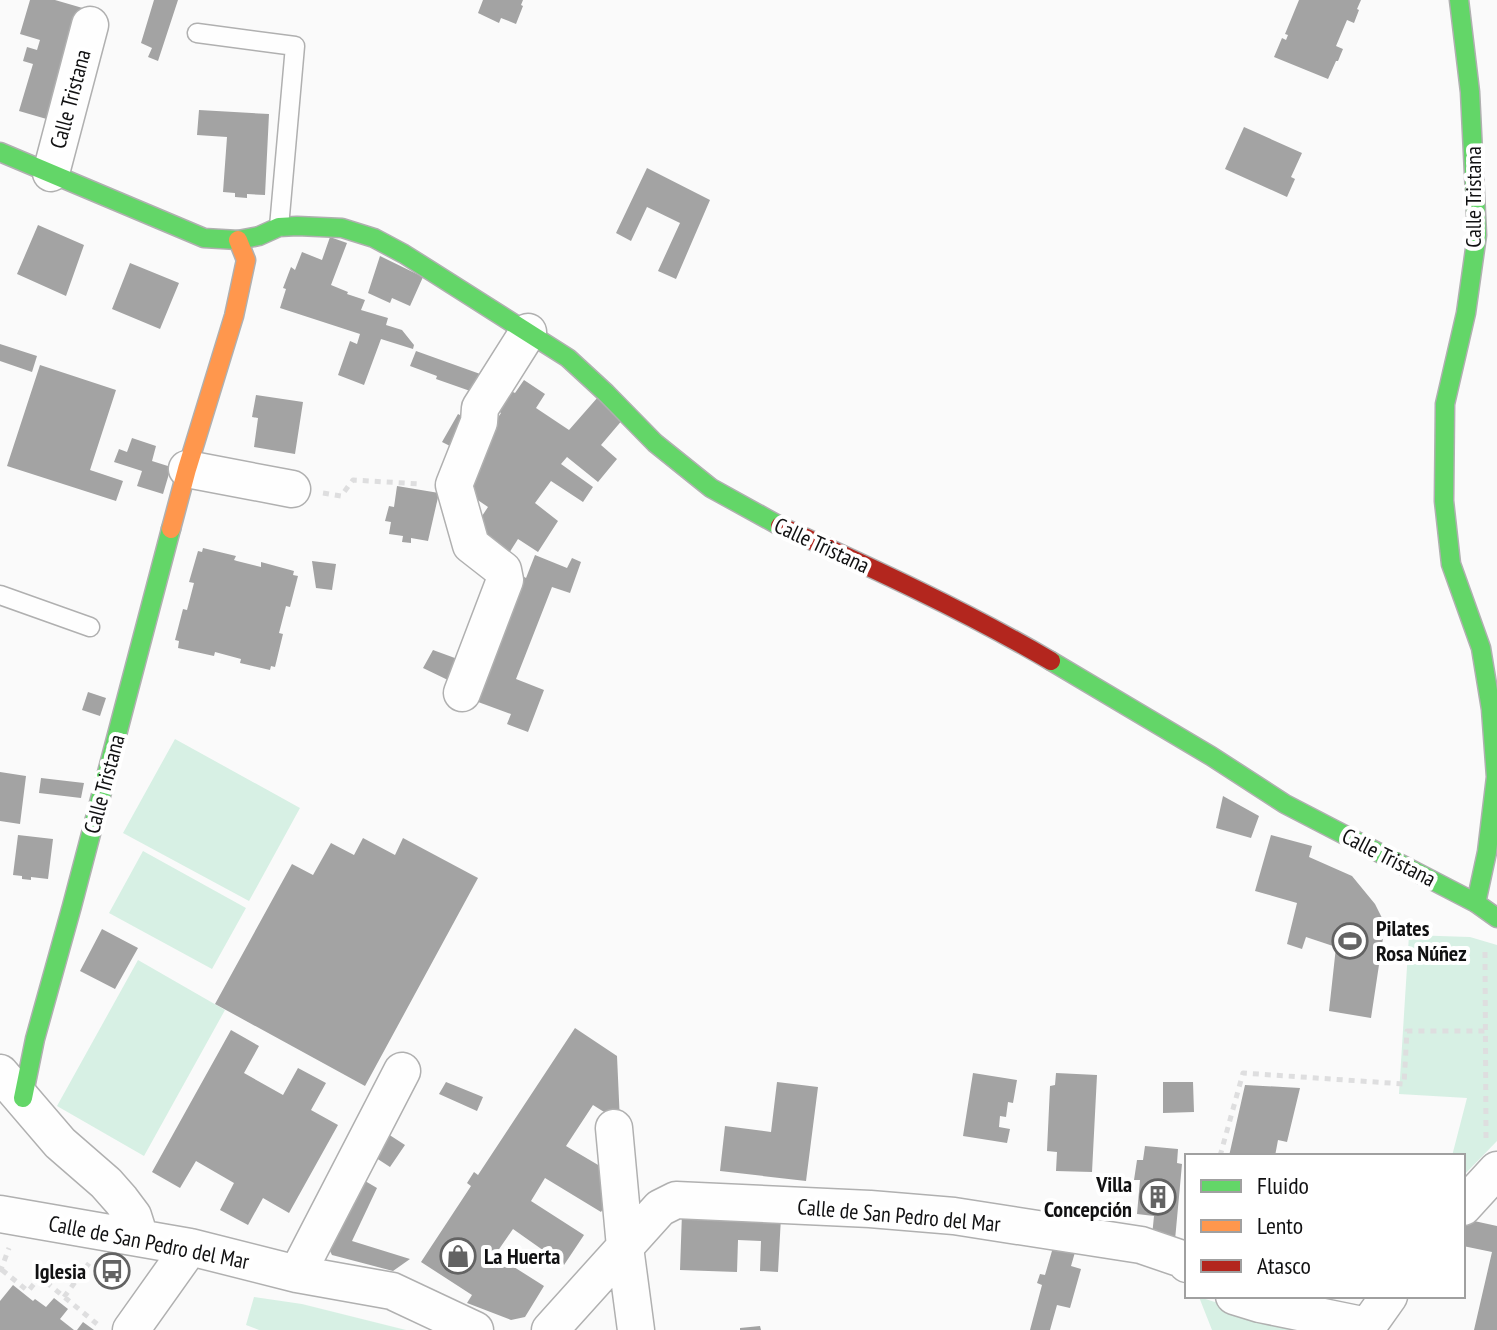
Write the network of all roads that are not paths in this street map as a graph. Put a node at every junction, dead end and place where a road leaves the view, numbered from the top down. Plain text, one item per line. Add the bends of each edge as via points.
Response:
1 (1459, 0) edge
2 (90, 25) dead end
3 (197, 33) dead end
4 (0, 152) edge
5 (51, 173) junction
6 (279, 227) junction
7 (238, 240) junction
8 (528, 332) junction
9 (187, 469) junction
10 (292, 489) road end
11 (0, 595) edge
12 (90, 627) dead end
13 (462, 693) dead end
14 (1476, 903) junction
15 (1497, 918) edge
16 (402, 1071) dead end
17 (12, 1085) edge
18 (614, 1128) dead end
19 (1492, 1161) edge
20 (1465, 1204) edge
21 (0, 1214) edge
22 (140, 1238) junction
23 (190, 1247) junction
24 (625, 1247) junction
25 (1185, 1256) edge
26 (297, 1274) junction
27 (1240, 1298) edge
28 (1388, 1298) edge
29 (1366, 1328) edge
30 (131, 1330) edge
31 (475, 1330) edge
32 (550, 1330) edge
33 (636, 1330) edge

1 - 14 street, Calle Tristana via 1477,235 1445,404 1444,501 1451,564 1481,648 1492,723 1496,777
2 - 5 street, Calle Tristana
3 - 6 lane via 295,46
4 - 5 street, Calle Tristana
5 - 7 street, Calle Tristana via 204,238
6 - 7 street, Calle Tristana
6 - 8 street, Calle Tristana via 342,228 374,238
7 - 9 street, Calle Tristana via 246,260 234,316
8 - 13 street via 480,408 454,485 471,545 503,570 505,580
8 - 14 street, Calle Tristana via 568,358 655,443 711,488 1000,631 1285,804
9 - 10 street
9 - 17 street, Calle Tristana via 35,1039
11 - 12 lane
14 - 15 street
16 - 26 street
17 - 22 street, Calle Tristana via 60,1143 121,1200
18 - 24 street
19 - 20 street
21 - 22 street, Calle de San Pedro del Mar
22 - 23 street, Calle de San Pedro del Mar
23 - 26 street, Calle de San Pedro del Mar
23 - 30 street
24 - 25 street, Calle de San Pedro del Mar via 660,1208 676,1200 954,1216
24 - 32 street, Calle de San Pedro del Mar
24 - 33 street
26 - 31 street, Calle de San Pedro del Mar via 392,1291
27 - 29 street
28 - 29 street

